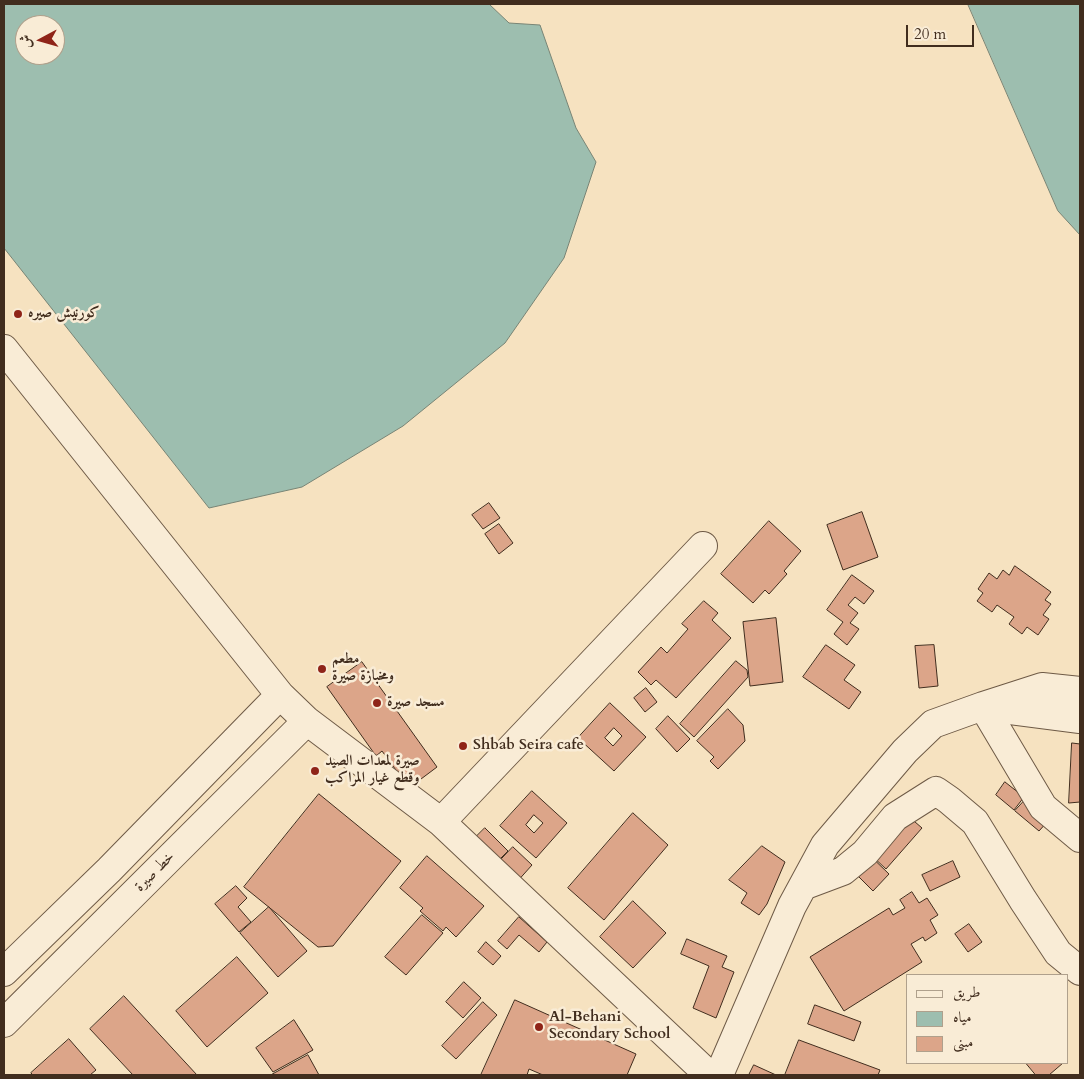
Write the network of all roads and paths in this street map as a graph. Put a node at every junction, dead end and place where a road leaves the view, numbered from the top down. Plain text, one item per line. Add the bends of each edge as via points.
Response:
1 (4, 349) edge
2 (703, 546) dead end
3 (1080, 691) edge
4 (280, 695) junction
5 (983, 706) junction
6 (1080, 719) edge
7 (307, 721) junction
8 (441, 822) junction
9 (1080, 838) edge
10 (803, 886) junction
11 (1080, 971) edge
12 (4, 972) edge
13 (4, 1023) edge
14 (710, 1075) edge
15 (719, 1075) edge

1 - 4 street
2 - 8 street
3 - 5 street via 1042,687
4 - 7 street
4 - 12 street
5 - 6 street
5 - 9 street via 1044,807
5 - 10 street via 933,724 905,751 825,845
7 - 8 street
7 - 13 street, خط صيرة
8 - 14 street
10 - 11 street via 843,871 865,853 895,817 936,791 975,822 1058,953
10 - 15 street

